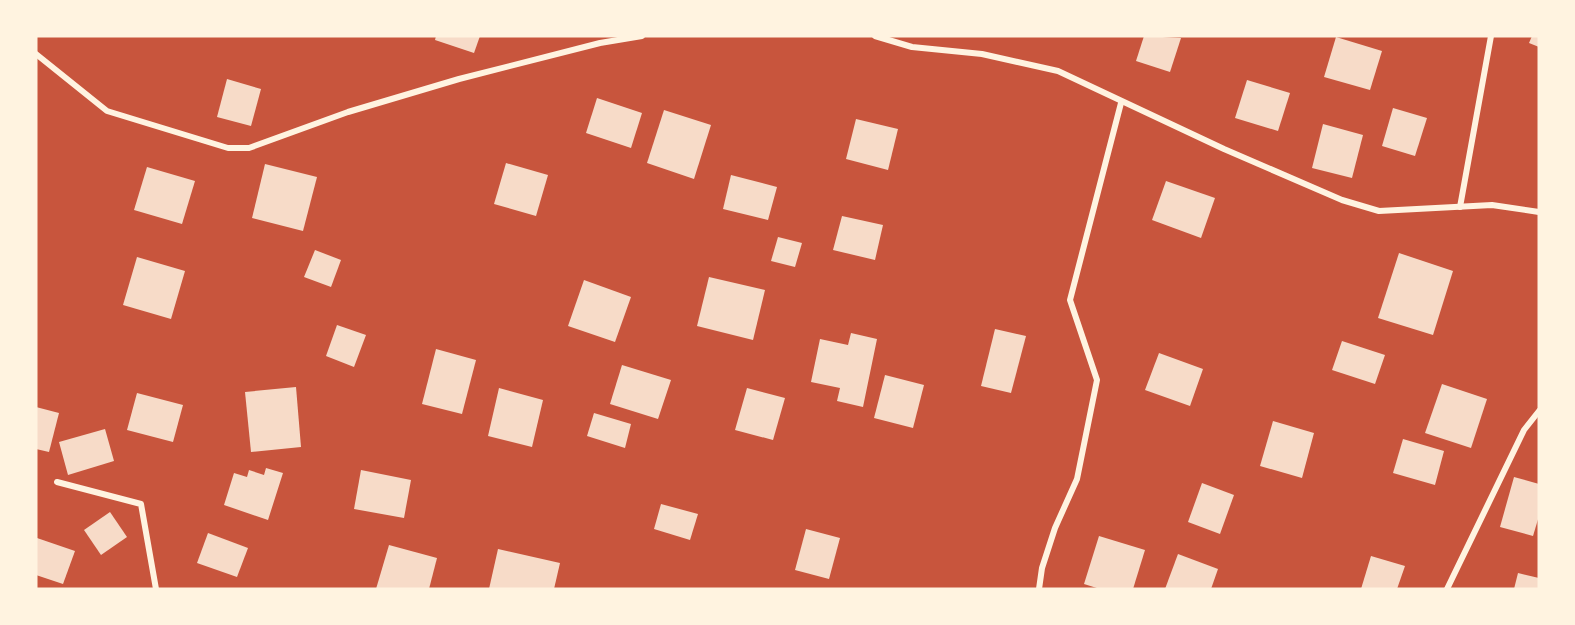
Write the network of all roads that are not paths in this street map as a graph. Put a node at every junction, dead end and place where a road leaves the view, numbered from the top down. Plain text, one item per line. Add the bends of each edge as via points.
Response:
1 (642, 36) edge
2 (875, 36) edge
3 (1491, 36) edge
4 (36, 54) edge
5 (1121, 103) junction
6 (1460, 207) junction
7 (1539, 212) edge
8 (1539, 411) edge
9 (57, 482) dead end
10 (156, 589) edge
11 (1039, 589) edge
12 (1447, 589) edge

1 - 4 street via 459,79 348,112 249,148 228,148 107,111
2 - 5 street via 912,47 982,54 1058,71
3 - 6 street
5 - 6 street via 1342,200 1379,211
5 - 11 street via 1070,300 1097,380 1077,479 1055,528
6 - 7 street via 1492,205
8 - 12 street via 1524,430
9 - 10 street via 141,504

